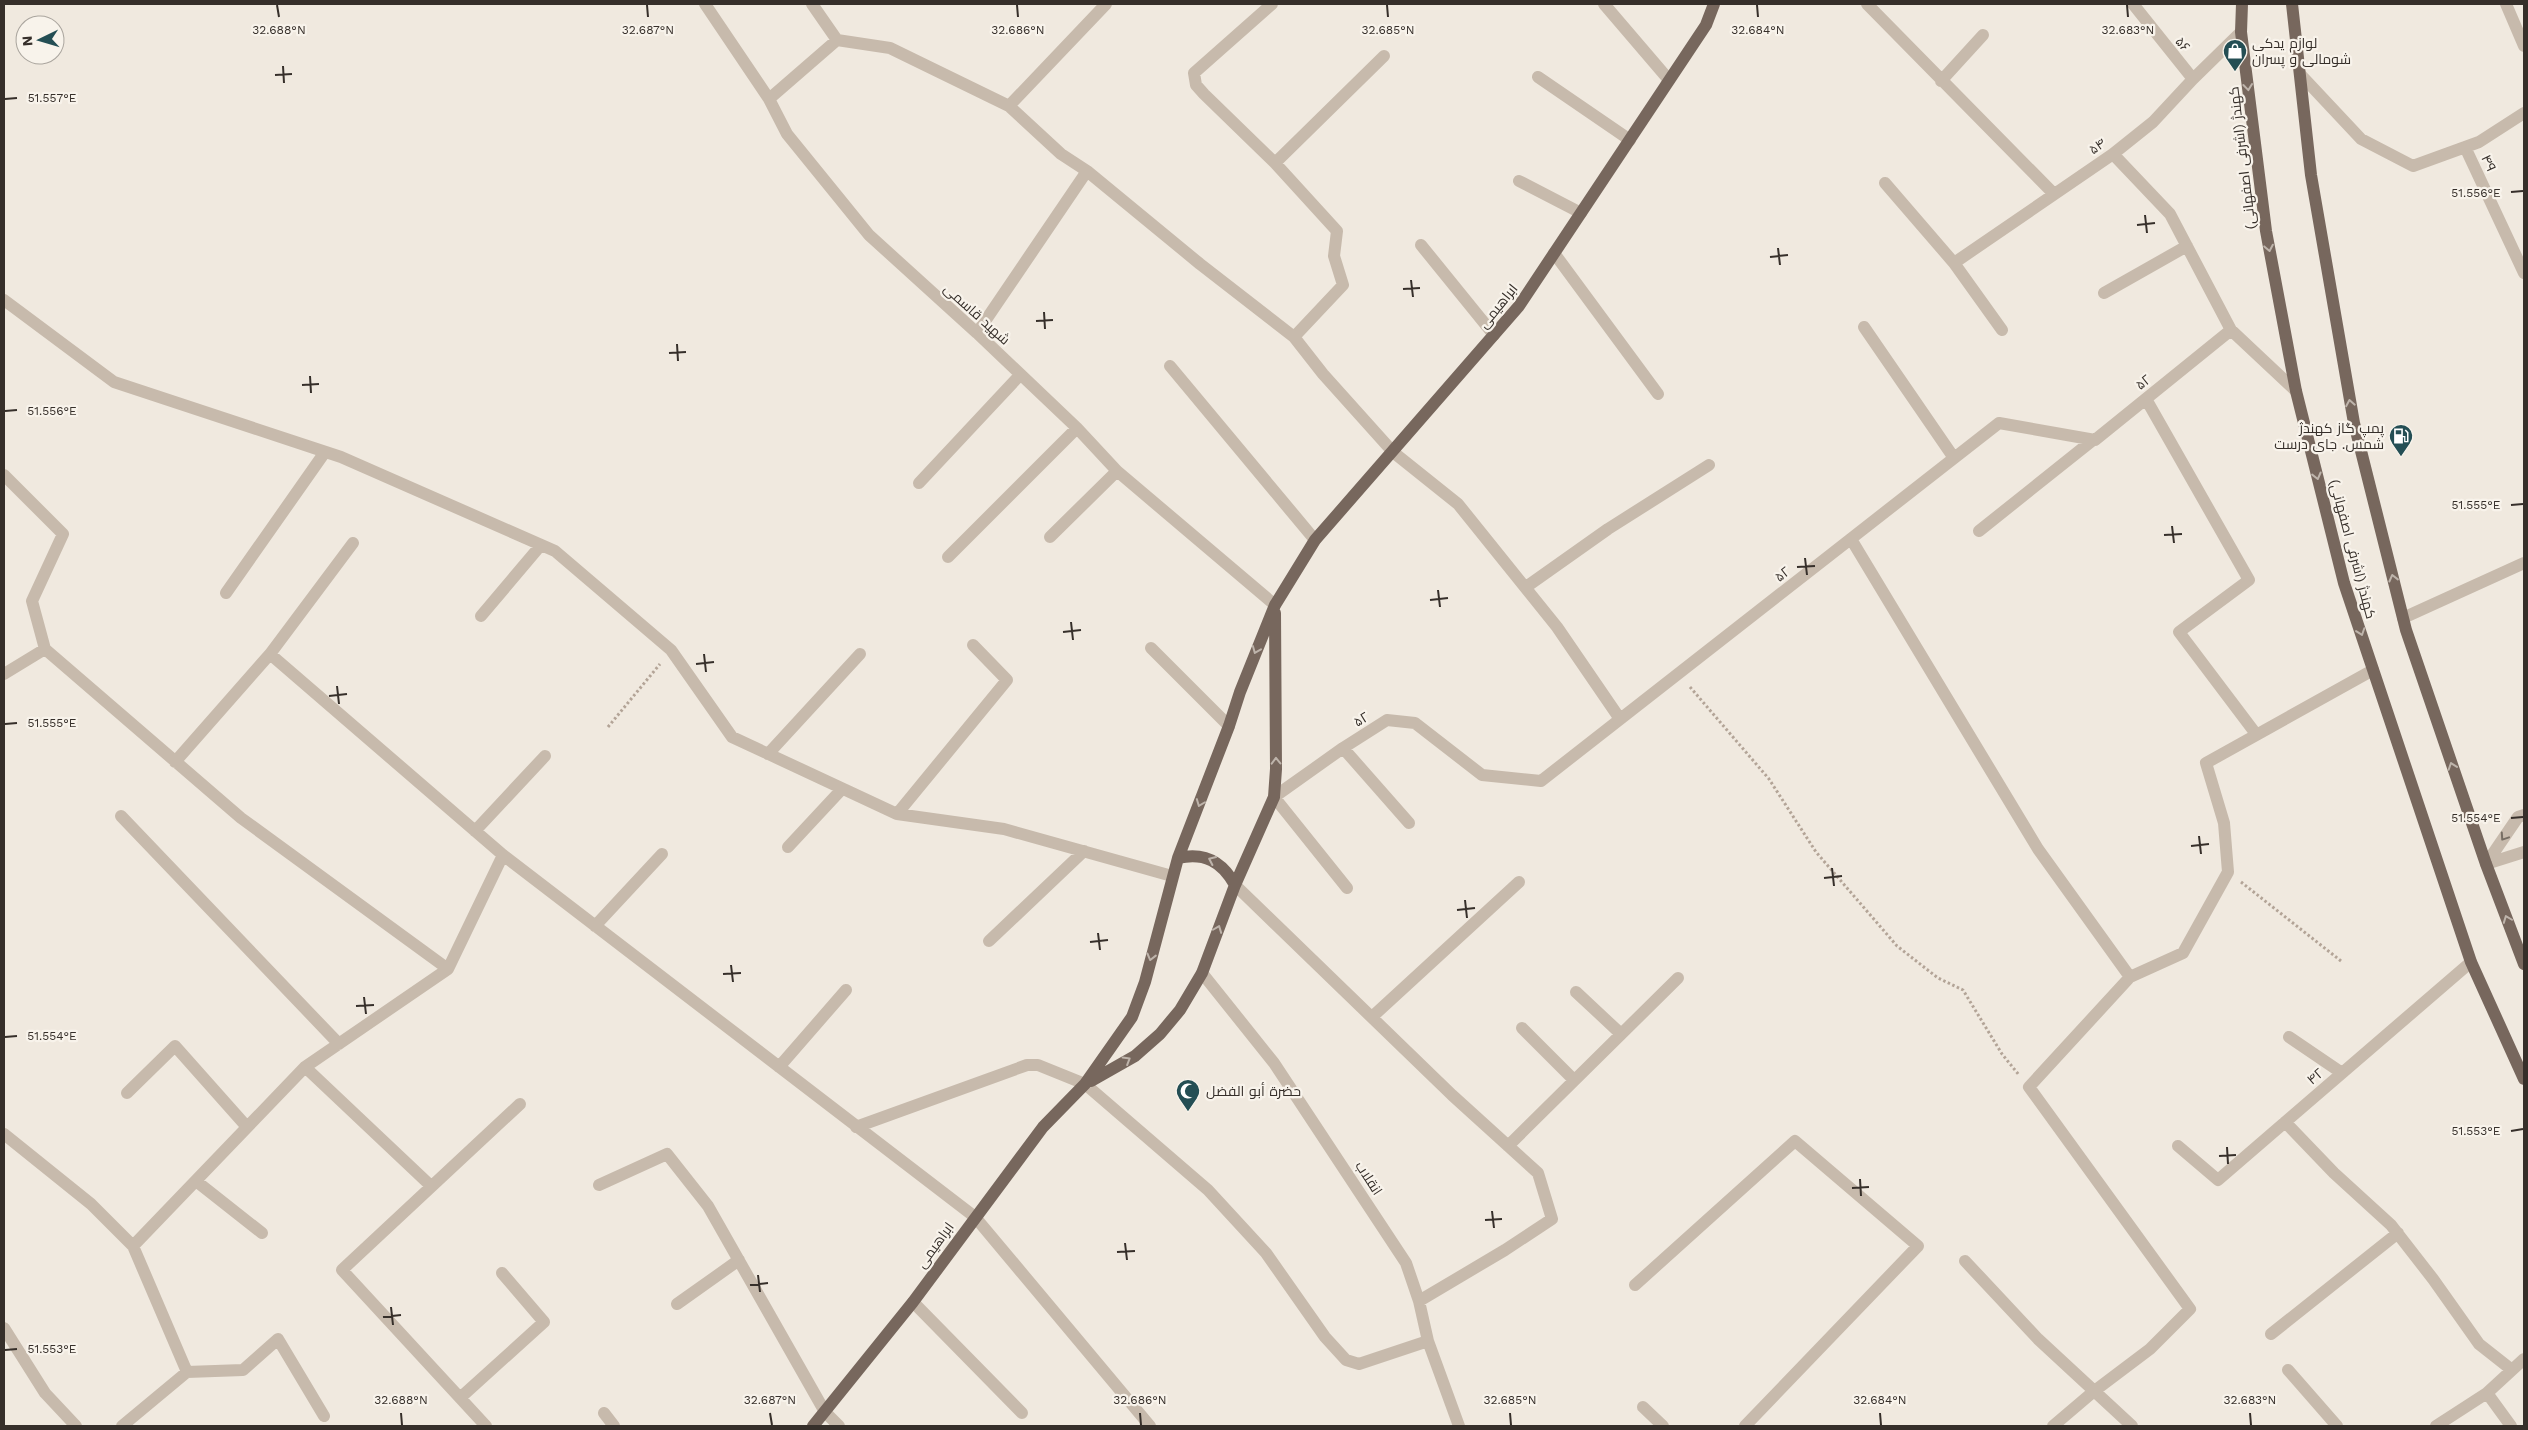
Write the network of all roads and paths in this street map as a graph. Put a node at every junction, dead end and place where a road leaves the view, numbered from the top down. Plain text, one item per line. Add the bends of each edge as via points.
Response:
1 (705, 4) edge
2 (812, 4) edge
3 (1106, 4) edge
4 (1272, 4) edge
5 (1604, 4) edge
6 (1714, 4) edge
7 (1867, 4) edge
8 (2133, 4) edge
9 (2242, 4) edge
10 (2292, 4) edge
11 (2506, 4) edge
12 (2242, 32) junction
13 (1983, 35) dead end
14 (837, 40) junction
15 (2524, 46) edge
16 (1384, 56) dead end
17 (2300, 74) junction
18 (1538, 78) dead end
19 (2193, 79) junction
20 (1670, 80) junction
21 (1941, 81) junction
22 (769, 99) junction
23 (1009, 106) junction
24 (2524, 113) edge
25 (1630, 140) junction
26 (2464, 147) junction
27 (2113, 154) junction
28 (1275, 163) junction
29 (1087, 171) junction
30 (1519, 181) dead end
31 (1885, 183) dead end
32 (2054, 194) junction
33 (1581, 213) junction
34 (1420, 245) dead end
35 (2187, 246) junction
36 (1554, 253) junction
37 (1954, 263) junction
38 (2524, 274) edge
39 (2104, 294) dead end
40 (4, 300) edge
41 (1864, 327) dead end
42 (2002, 330) dead end
43 (2230, 330) junction
44 (977, 333) junction
45 (1494, 335) junction
46 (1294, 337) junction
47 (1170, 366) dead end
48 (1020, 375) junction
49 (2296, 391) junction
50 (1658, 394) dead end
51 (2146, 399) junction
52 (1077, 428) junction
53 (2093, 440) junction
54 (325, 452) junction
55 (1393, 452) junction
56 (1954, 458) junction
57 (1709, 465) dead end
58 (1117, 471) junction
59 (4, 475) edge
60 (919, 484) dead end
61 (1979, 530) dead end
62 (1050, 537) dead end
63 (1850, 539) junction
64 (1315, 540) junction
65 (353, 543) dead end
66 (541, 545) junction
67 (948, 557) dead end
68 (2524, 562) edge
69 (1526, 587) junction
70 (226, 594) dead end
71 (1275, 605) junction
72 (481, 616) dead end
73 (2403, 618) junction
74 (973, 646) dead end
75 (1152, 648) dead end
76 (45, 649) junction
77 (671, 650) junction
78 (270, 654) junction
79 (860, 654) dead end
80 (2373, 670) junction
81 (1678, 673) junction
82 (4, 674) edge
83 (1620, 719) junction
84 (1229, 726) junction
85 (608, 727) dead end
86 (2256, 734) junction
87 (1343, 748) junction
88 (768, 754) junction
89 (545, 756) dead end
90 (175, 762) junction
91 (842, 789) junction
92 (1274, 797) junction
93 (897, 814) junction
94 (2524, 815) edge
95 (121, 816) dead end
96 (1409, 823) dead end
97 (475, 831) junction
98 (788, 847) dead end
99 (1084, 851) junction
100 (2524, 852) edge
101 (662, 854) dead end
102 (503, 855) junction
103 (1178, 858) junction
104 (2486, 864) junction
105 (2228, 872) junction
106 (1172, 876) junction
107 (1519, 882) dead end
108 (1235, 885) junction
109 (1347, 888) dead end
110 (595, 926) junction
111 (990, 940) dead end
112 (2340, 961) dead end
113 (2472, 962) junction
114 (2524, 964) edge
115 (448, 969) junction
116 (1202, 973) junction
117 (2130, 976) junction
118 (1678, 978) dead end
119 (846, 990) dead end
120 (1576, 992) dead end
121 (1372, 1017) junction
122 (1522, 1028) dead end
123 (1620, 1034) junction
124 (2289, 1037) dead end
125 (339, 1044) junction
126 (305, 1067) junction
127 (779, 1067) junction
128 (2342, 1073) junction
129 (2524, 1079) edge
130 (1574, 1080) junction
131 (1085, 1084) junction
132 (2029, 1087) junction
133 (127, 1093) dead end
134 (520, 1104) dead end
135 (2285, 1122) junction
136 (247, 1127) junction
137 (856, 1127) junction
138 (4, 1134) edge
139 (1508, 1146) junction
140 (2178, 1146) dead end
141 (196, 1181) junction
142 (599, 1184) dead end
143 (431, 1186) junction
144 (975, 1217) junction
145 (262, 1233) dead end
146 (2398, 1233) junction
147 (133, 1246) junction
148 (739, 1260) junction
149 (1965, 1261) dead end
150 (502, 1273) dead end
151 (1635, 1285) dead end
152 (1419, 1301) junction
153 (913, 1302) junction
154 (677, 1304) dead end
155 (4, 1328) edge
156 (2271, 1334) dead end
157 (1428, 1341) junction
158 (2524, 1359) edge
159 (2288, 1370) dead end
160 (2512, 1370) junction
161 (187, 1372) junction
162 (2093, 1392) junction
163 (2487, 1393) junction
164 (460, 1398) junction
165 (1643, 1407) dead end
166 (825, 1412) junction
167 (604, 1413) dead end
168 (1022, 1413) dead end
169 (324, 1416) dead end
170 (76, 1426) edge
171 (122, 1426) edge
172 (486, 1426) edge
173 (614, 1426) edge
174 (813, 1426) edge
175 (838, 1426) edge
176 (1150, 1426) edge
177 (1459, 1426) edge
178 (1663, 1426) edge
179 (1745, 1426) edge
180 (2053, 1426) edge
181 (2132, 1426) edge
182 (2337, 1426) edge
183 (2436, 1426) edge
184 (2511, 1426) edge

1 - 22 street, شهید قاسمی
2 - 14 street
3 - 23 street
4 - 28 street via 1194,74 1196,85 1204,94
5 - 20 street
6 - 20 main road, ابراهیمی via 1706,25
7 - 21 street
8 - 19 street, ۵۶
9 - 12 main road, کهندژ (اشرفی اصفهانی)
10 - 17 main road
11 - 15 street
12 - 19 street, ۵۴
12 -> 49 main road, کهندژ (اشرفی اصفهانی) via 2266,231
13 - 21 street
14 - 22 street
14 - 23 street via 890,48
16 - 28 street
17 - 26 street via 2361,139 2413,166
73 -> 17 main road via 2354,423 2310,175
18 - 25 street
19 - 27 street, ۵۴ via 2153,122
20 - 25 main road, ابراهیمی
21 - 32 street
22 - 44 street, شهید قاسمی via 787,134 869,235
23 - 29 street via 1061,154
24 - 26 street via 2478,142
25 - 33 main road, ابراهیمی
26 - 38 street, ۴۹
27 - 32 street, ۵۴
27 - 35 street via 2170,214
28 - 46 street via 1337,231 1334,256 1343,285
29 - 44 street
29 - 46 street
30 - 33 street
31 - 37 street
32 - 37 street, ۵۴
33 - 36 main road, ابراهیمی
34 - 45 street
35 - 39 street
35 - 43 street
36 - 45 main road, ابراهیمی via 1519,306
36 - 50 street
37 - 42 street
40 - 54 street via 114,382
41 - 56 street
43 - 49 street
43 - 51 street, ۵۲
44 - 48 street, شهید قاسمی
45 - 55 main road, ابراهیمی
46 - 55 street
47 - 64 street
48 - 52 street, شهید قاسمی
48 - 60 street
49 -> 80 main road, کهندژ (اشرفی اصفهانی) via 2344,583
51 - 53 street, ۵۲
51 - 86 street via 2249,580 2179,632
52 - 58 street, شهید قاسمی
52 - 67 street
53 - 56 street, ۵۲ via 1999,423
53 - 61 street
54 - 66 street
54 - 70 street
55 - 64 main road, ابراهیمی
55 - 69 street via 1458,504
56 - 63 street, ۵۲
57 - 69 street via 1608,529
58 - 62 street
58 - 71 street, شهید قاسمی
59 - 76 street via 63,534 32,601
63 - 81 street, ۵۲
63 - 117 street via 2038,849
64 - 71 main road, ابراهیمی
65 - 78 street
66 - 72 street
66 - 77 street via 554,551
68 - 73 street
69 - 83 street
71 -> 84 main road, ابراهیمی
92 -> 71 main road
104 -> 73 main road
74 - 93 street via 1007,680
75 - 84 street
76 - 82 street
76 - 90 street
77 - 85 path
77 - 88 street via 732,737
78 - 90 street
78 - 97 street
79 - 88 street
80 - 86 street
80 - 113 main road, کهندژ (اشرفی اصفهانی)
81 - 83 street, ۵۲
81 - 132 path via 1769,779 1816,852 1897,946 1938,978 1963,990 2002,1054
83 - 87 street, ۵۲ via 1541,781 1482,775 1415,724 1402,721 1387,720
84 -> 103 main road, ابراهیمی
86 - 105 street via 2206,763 2224,823
87 - 92 street, ۵۲
87 - 96 street
88 - 91 street
89 - 97 street
90 - 115 street via 241,818
91 - 93 street
91 - 98 street
92 - 108 main road
92 - 109 street
93 - 99 street via 1004,828
94 -> 104 street via 2518,816
95 - 125 street
97 - 102 street
99 - 106 street
99 - 111 street
100 - 104 street
101 - 110 street
102 - 110 street
102 - 115 street
103 - 106 main road, ابراهیمی
108 -> 103 main road via 1218,863 1191,855
114 -> 104 main road
105 - 112 path
105 - 117 street via 2183,953
106 -> 131 main road, ابراهیمی via 1137,1008
107 - 121 street
116 -> 108 main road
108 - 121 street
110 - 127 street
113 - 128 street, ۴۲
113 - 129 main road, کهندژ (اشرفی اصفهانی)
115 - 125 street
131 -> 116 main road via 1135,1056 1160,1034 1180,1010
116 - 152 street, انقلاب via 1274,1063 1305,1108 1406,1263
117 - 132 street
118 - 123 street
119 - 127 street
120 - 123 street
121 - 139 street
122 - 130 street
123 - 130 street
124 - 128 street
125 - 126 street
126 - 136 street
126 - 143 street
127 - 137 street
128 - 135 street, ۴۲
130 - 139 street
131 - 137 street via 1038,1065 1027,1064
131 - 144 main road, ابراهیمی via 1043,1127
131 - 157 street via 1208,1190 1266,1252 1325,1337 1346,1360 1360,1364
132 - 162 street via 2190,1309 2150,1349
133 - 136 street via 175,1046
134 - 143 street
135 - 140 street, ۴۲ via 2218,1180
135 - 146 street
136 - 141 street
137 - 144 street
138 - 147 street via 90,1204
139 - 152 street via 1538,1173 1552,1219
141 - 145 street
141 - 147 street
142 - 148 street via 667,1154 708,1206
143 - 164 street via 342,1270
144 - 153 main road, ابراهیمی
144 - 176 street
146 - 156 street
146 - 160 street via 2479,1344
147 - 161 street
148 - 154 street
148 - 166 street
149 - 162 street
150 - 164 street via 544,1322
151 - 179 street via 1795,1141 1918,1246
152 - 157 street, انقلاب
153 - 166 main road, ابراهیمی
153 - 168 street
155 - 170 street via 45,1393
157 - 177 street, انقلاب
158 - 160 street
159 - 182 street
160 - 163 street
161 - 169 street via 243,1370 278,1339
161 - 171 street
162 - 180 street
162 - 181 street
163 - 183 street
163 - 184 street
164 - 172 street
165 - 178 street
166 - 174 main road, ابراهیمی
166 - 175 street
167 - 173 street

